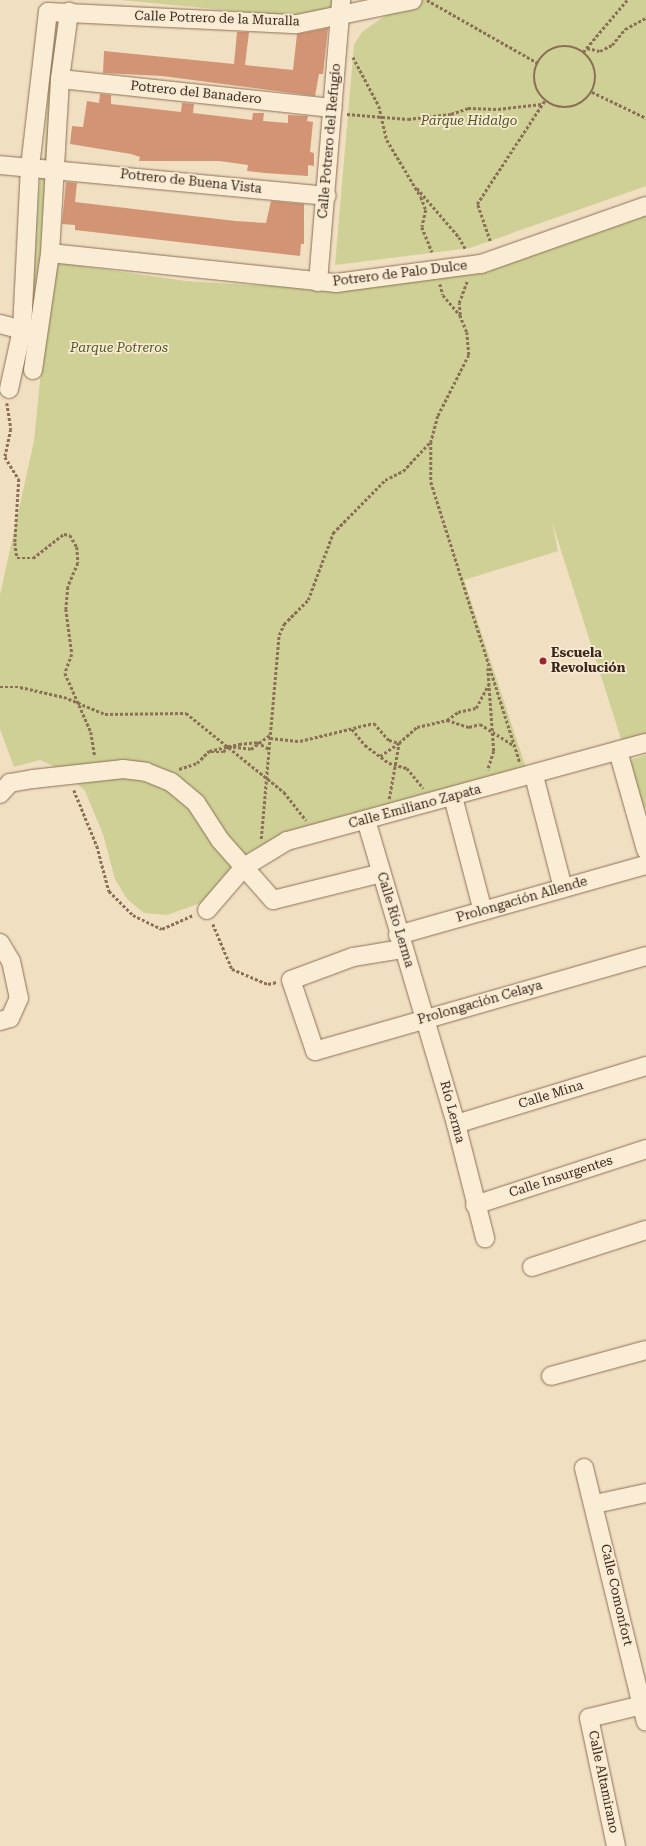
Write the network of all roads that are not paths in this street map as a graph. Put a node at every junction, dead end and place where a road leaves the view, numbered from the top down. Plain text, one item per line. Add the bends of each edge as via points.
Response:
1 (413, 0) edge
2 (381, 4) edge
3 (341, 8) edge
4 (69, 12) junction
5 (60, 79) junction
6 (340, 111) junction
7 (0, 165) edge
8 (30, 167) junction
9 (55, 169) junction
10 (327, 196) junction
11 (646, 206) edge
12 (50, 253) junction
13 (318, 282) junction
14 (0, 324) edge
15 (22, 330) junction
16 (40, 334) junction
17 (33, 370) dead end
18 (9, 389) road end
19 (646, 743) edge
20 (618, 751) junction
21 (531, 777) junction
22 (0, 794) edge
23 (445, 799) junction
24 (366, 820) junction
25 (646, 850) edge
26 (646, 865) edge
27 (244, 867) junction
28 (381, 873) junction
29 (563, 888) junction
30 (207, 910) road end
31 (483, 911) junction
32 (400, 942) junction
33 (0, 943) edge
34 (646, 956) edge
35 (425, 1019) junction
36 (0, 1021) edge
37 (315, 1051) joint
38 (646, 1066) edge
39 (456, 1124) junction
40 (646, 1149) edge
41 (475, 1205) junction
42 (646, 1230) edge
43 (485, 1238) dead end
44 (532, 1267) dead end
45 (646, 1350) edge
46 (551, 1376) dead end
47 (584, 1468) dead end
48 (646, 1493) edge
49 (595, 1504) junction
50 (644, 1704) edge
51 (646, 1722) edge
52 (616, 1846) edge

1 - 2 street, Calle Potrero de la Muralla
2 - 3 street, Calle Potrero de la Muralla
3 - 4 street, Calle Potrero de la Muralla via 297,24
3 - 6 street, Calle Potrero del Refugio
4 - 5 street
4 - 8 street, Calle Potrero de la Muralla via 48,12
5 - 6 street, Potrero del Banadero
5 - 9 street
6 - 10 street, Calle Potrero del Refugio
7 - 8 street, Potrero de Buena Vista
8 - 9 street, Potrero de Buena Vista
8 - 15 street
9 - 10 street, Potrero de Buena Vista
9 - 12 street
10 - 13 street, Calle Potrero del Refugio
11 - 13 street, Potrero de Palo Dulce via 481,264
12 - 13 street, Potrero de Palo Dulce
12 - 16 street
14 - 15 street
15 - 16 street
15 - 18 street
16 - 17 street
19 - 20 street, Calle Emiliano Zapata
20 - 21 street, Calle Emiliano Zapata
20 - 25 street
21 - 23 street, Calle Emiliano Zapata
21 - 29 street
22 - 27 street via 10,783 123,769 160,778 196,802 220,840
23 - 24 street, Calle Emiliano Zapata
23 - 31 street
24 - 27 street, Calle Emiliano Zapata via 287,841 261,854
24 - 28 street, Calle Río Lerma
26 - 29 street, Prolongación Allende
27 - 28 street via 273,900
27 - 30 street, Calle Emiliano Zapata
28 - 32 street, Calle Río Lerma
29 - 31 street, Prolongación Allende
31 - 32 street, Prolongación Allende
32 - 35 street, Calle Río Lerma
32 - 37 street, Prolongación Allende via 291,980
33 - 36 street via 11,961 19,998 10,1018
34 - 35 street, Prolongación Celaya
35 - 37 street, Prolongación Celaya
35 - 39 street, Río Lerma
38 - 39 street, Calle Mina
39 - 41 street, Río Lerma
40 - 41 street, Calle Insurgentes
41 - 43 street, Río Lerma
42 - 44 street
45 - 46 street
47 - 49 street, Calle Comonfort
48 - 49 street
49 - 50 street, Calle Comonfort
50 - 51 street, Calle Comonfort
50 - 52 street, Calle Altamirano via 589,1718

